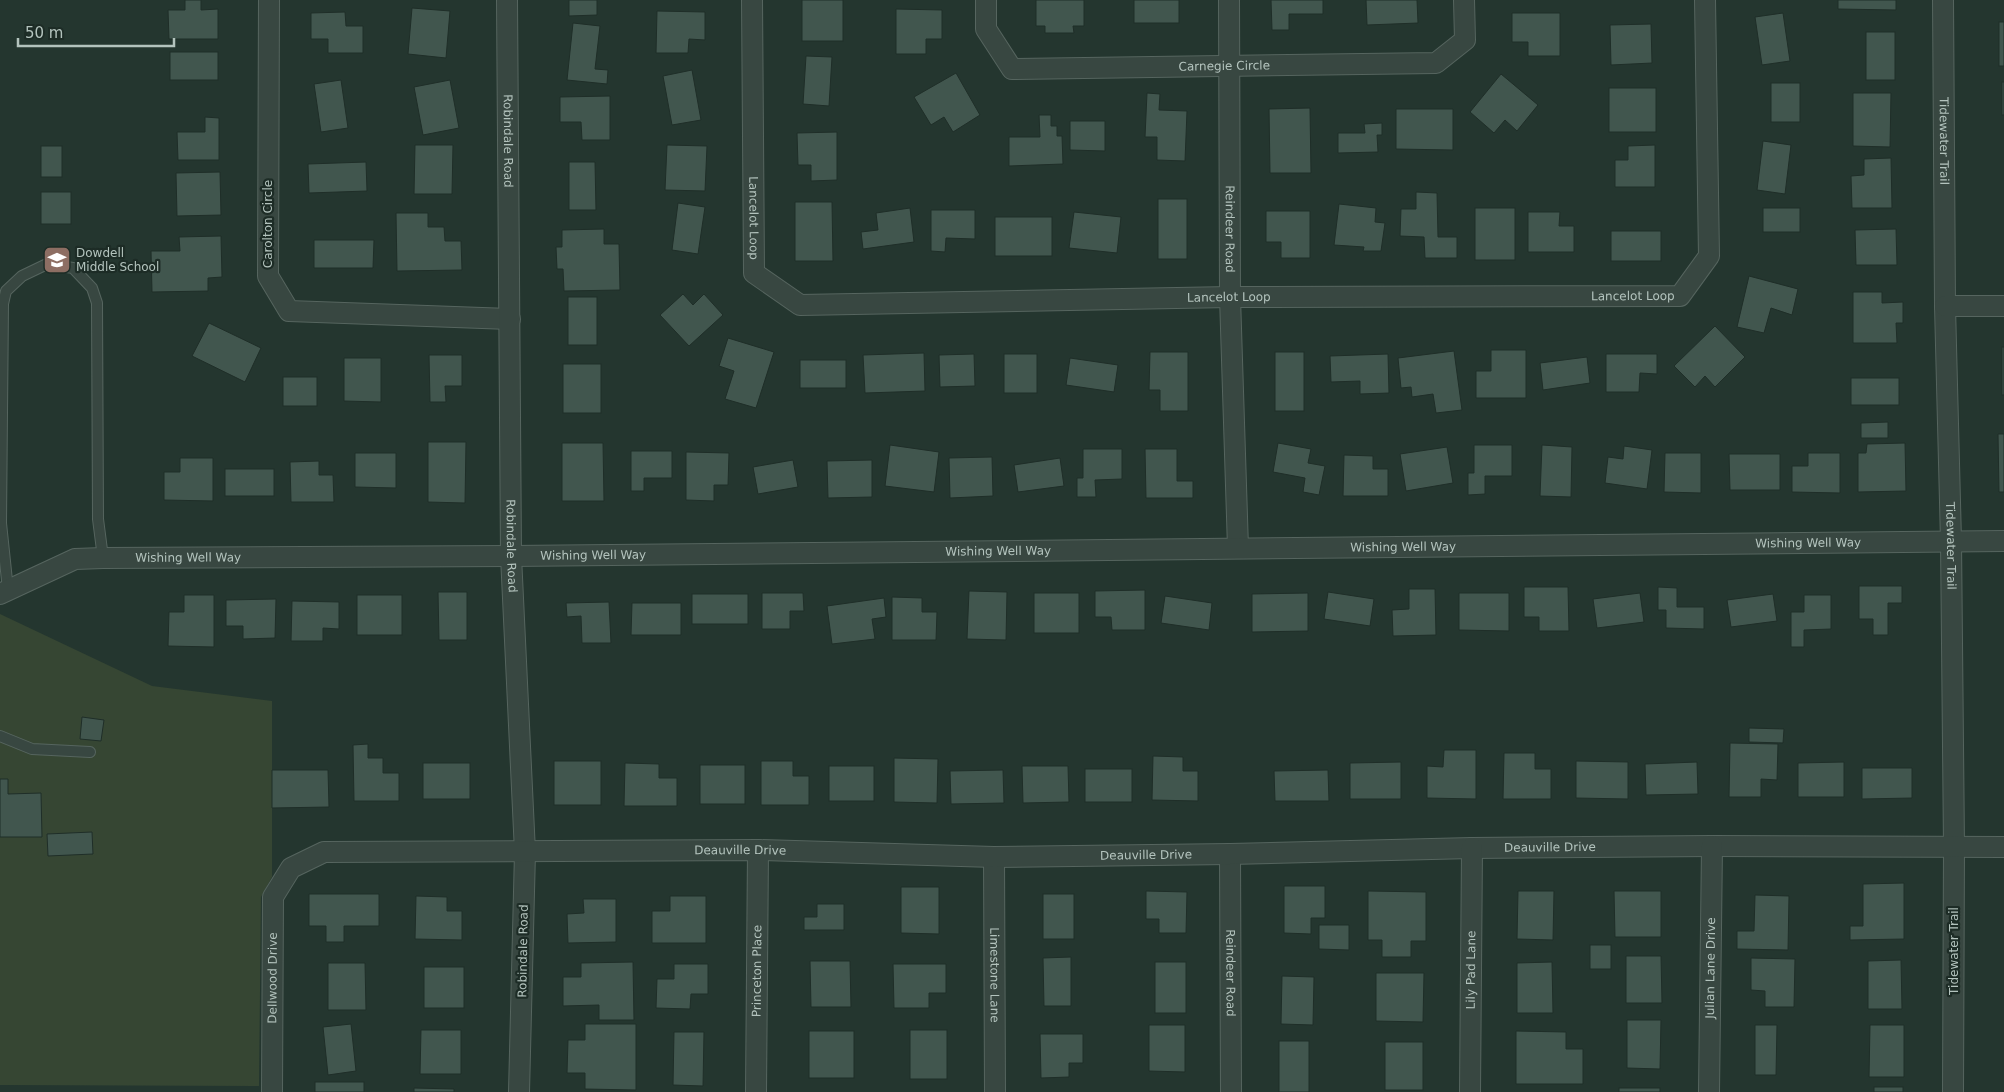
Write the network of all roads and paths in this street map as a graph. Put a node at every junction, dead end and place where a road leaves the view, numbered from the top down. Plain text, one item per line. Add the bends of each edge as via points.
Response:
1 (269, 0) edge
2 (507, 0) edge
3 (752, 0) edge
4 (986, 0) edge
5 (1229, 0) edge
6 (1464, 0) edge
7 (1705, 0) edge
8 (1943, 0) edge
9 (1230, 66) junction
10 (1230, 297) junction
11 (1945, 306) junction
12 (2004, 306) edge
13 (510, 318) junction
14 (1951, 541) junction
15 (2004, 541) edge
16 (1238, 548) junction
17 (511, 556) junction
18 (103, 558) junction
19 (4, 592) edge
20 (0, 736) edge
21 (90, 752) dead end
22 (1712, 846) junction
23 (1954, 847) junction
24 (2004, 847) edge
25 (1472, 848) junction
26 (758, 850) junction
27 (525, 852) junction
28 (1230, 854) junction
29 (994, 857) junction
30 (291, 868) joint
31 (272, 1092) edge
32 (519, 1092) edge
33 (756, 1092) edge
34 (995, 1092) edge
35 (1230, 1092) edge
36 (1470, 1092) edge
37 (1710, 1092) edge
38 (1953, 1092) edge

1 - 13 street, Carolton Circle via 268,276 289,311
2 - 13 street, Robindale Road
3 - 10 street, Lancelot Loop via 754,273 800,305
4 - 9 street, Carnegie Circle via 986,29 1012,69
5 - 9 street, Reindeer Road
6 - 9 street, Carnegie Circle via 1465,40 1436,63
7 - 10 street, Lancelot Loop via 1709,256 1680,296
8 - 11 street, Tidewater Trail
9 - 10 street, Reindeer Road
10 - 16 street, Reindeer Road
11 - 12 street
11 - 14 street, Tidewater Trail
13 - 17 street, Robindale Road
14 - 15 street, Wishing Well Way
14 - 16 street, Wishing Well Way
14 - 23 street, Tidewater Trail
16 - 17 street, Wishing Well Way
17 - 18 street, Wishing Well Way
17 - 27 street, Robindale Road
18 - 19 street, Wishing Well Way via 75,559
18 - 19 lane via 98,519 97,302 92,288 73,268 47,264 22,276 6,290 3,304 1,523
20 - 21 lane via 32,749
22 - 23 street, Deauville Drive
22 - 25 street, Deauville Drive
22 - 37 street, Julian Lane Drive
23 - 24 street, Deauville Drive
23 - 38 street, Tidewater Trail
25 - 28 street, Deauville Drive
25 - 36 street, Lily Pad Lane
26 - 27 street, Deauville Drive
26 - 29 street, Deauville Drive
26 - 33 street, Princeton Place
27 - 30 street, Deauville Drive via 324,852
27 - 32 street, Robindale Road
28 - 29 street, Deauville Drive
28 - 35 street, Reindeer Road
29 - 34 street, Limestone Lane
30 - 31 street, Dellwood Drive via 273,897

